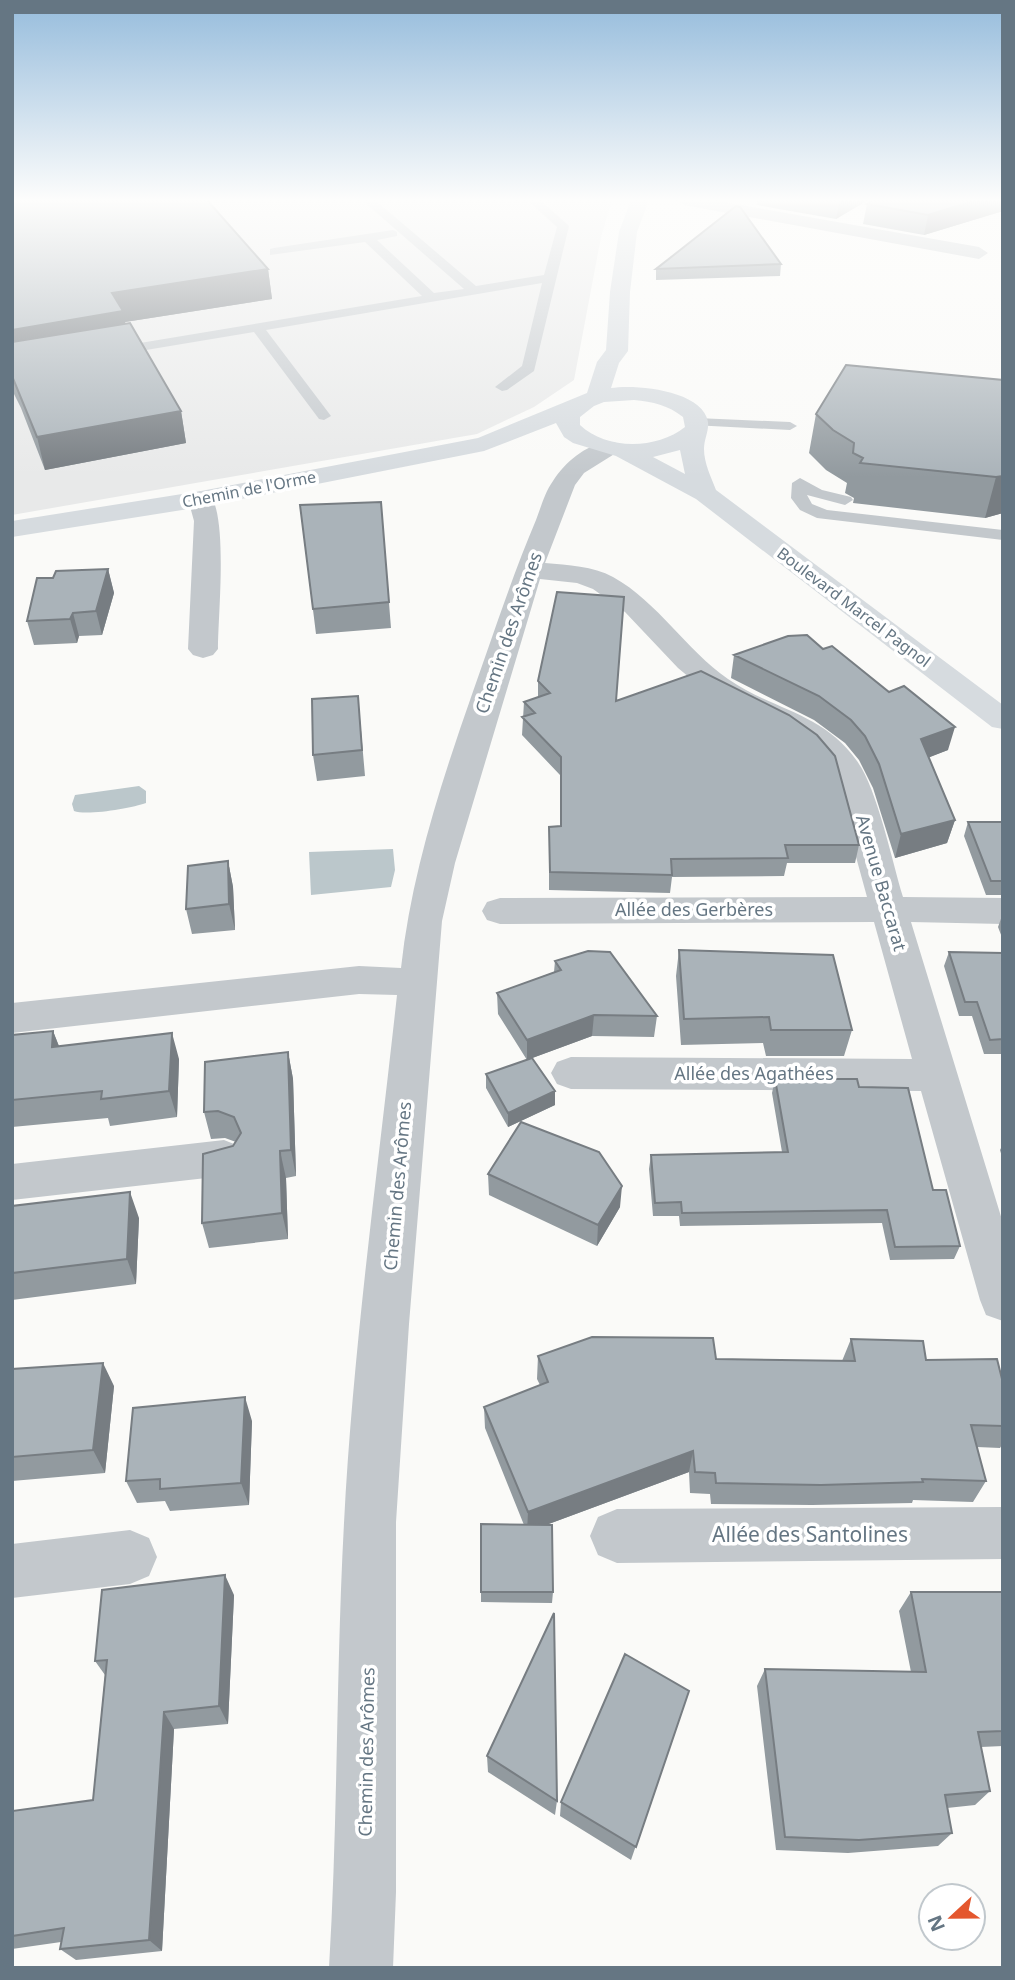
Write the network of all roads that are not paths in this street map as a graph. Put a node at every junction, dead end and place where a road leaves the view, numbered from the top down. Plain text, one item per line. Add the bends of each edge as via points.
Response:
1 (426, 292) edge
2 (473, 292) edge
3 (546, 292) edge
4 (620, 292) edge
5 (433, 299) junction
6 (258, 328) junction
7 (617, 351) junction
8 (99, 354) edge
9 (502, 387) dead end
10 (597, 397) junction
11 (681, 404) junction
12 (575, 407) junction
13 (324, 416) dead end
14 (696, 426) junction
15 (790, 426) dead end
16 (484, 444) junction
17 (607, 447) junction
18 (705, 494) junction
19 (201, 499) junction
20 (845, 500) dead end
21 (12, 529) edge
22 (1003, 535) edge
23 (529, 570) junction
24 (203, 649) dead end
25 (999, 714) edge
26 (888, 909) junction
27 (500, 911) dead end
28 (1003, 911) edge
29 (417, 982) junction
30 (12, 1018) edge
31 (571, 1073) dead end
32 (937, 1075) junction
33 (224, 1158) edge
34 (12, 1182) edge
35 (1000, 1278) edge
36 (1003, 1533) edge
37 (617, 1536) dead end
38 (130, 1557) dead end
39 (12, 1571) edge
40 (361, 1968) edge

1 - 5 lane
2 - 5 lane
3 - 9 lane via 528,368
4 - 7 street
5 - 6 lane
6 - 8 lane
6 - 13 lane
7 - 10 street via 608,362
7 - 11 street
10 - 11 street via 649,395
10 - 12 street, Chemin de l'Orme
11 - 14 street via 692,413
12 - 16 street, Chemin de l'Orme
12 - 17 street via 568,416 576,435
14 - 15 lane
14 - 17 street, Chemin de l'Orme via 684,441 666,448
14 - 18 street via 691,450
16 - 17 street, Chemin de l'Orme
16 - 19 street, Chemin de l'Orme
17 - 18 street, Boulevard Marcel Pagnol
17 - 23 street, Chemin des Arômes via 575,468 563,484
18 - 25 street, Boulevard Marcel Pagnol
19 - 21 street, Chemin de l'Orme
19 - 24 street via 207,521
20 - 22 lane via 817,494 800,483 799,498 823,515
23 - 26 street, Avenue Baccarat via 578,575 609,569 623,596 694,668 752,707 810,731 840,759 849,773
23 - 29 street, Chemin des Arômes via 437,863
26 - 27 street, Allée des Gerbères
26 - 28 street, Allée des Gerbères
26 - 32 street, Avenue Baccarat
29 - 30 street via 359,980
29 - 40 street, Chemin des Arômes via 370,1522
31 - 32 street, Allée des Agathées
32 - 35 street, Avenue Baccarat
33 - 34 street
36 - 37 street, Allée des Santolines
38 - 39 street

